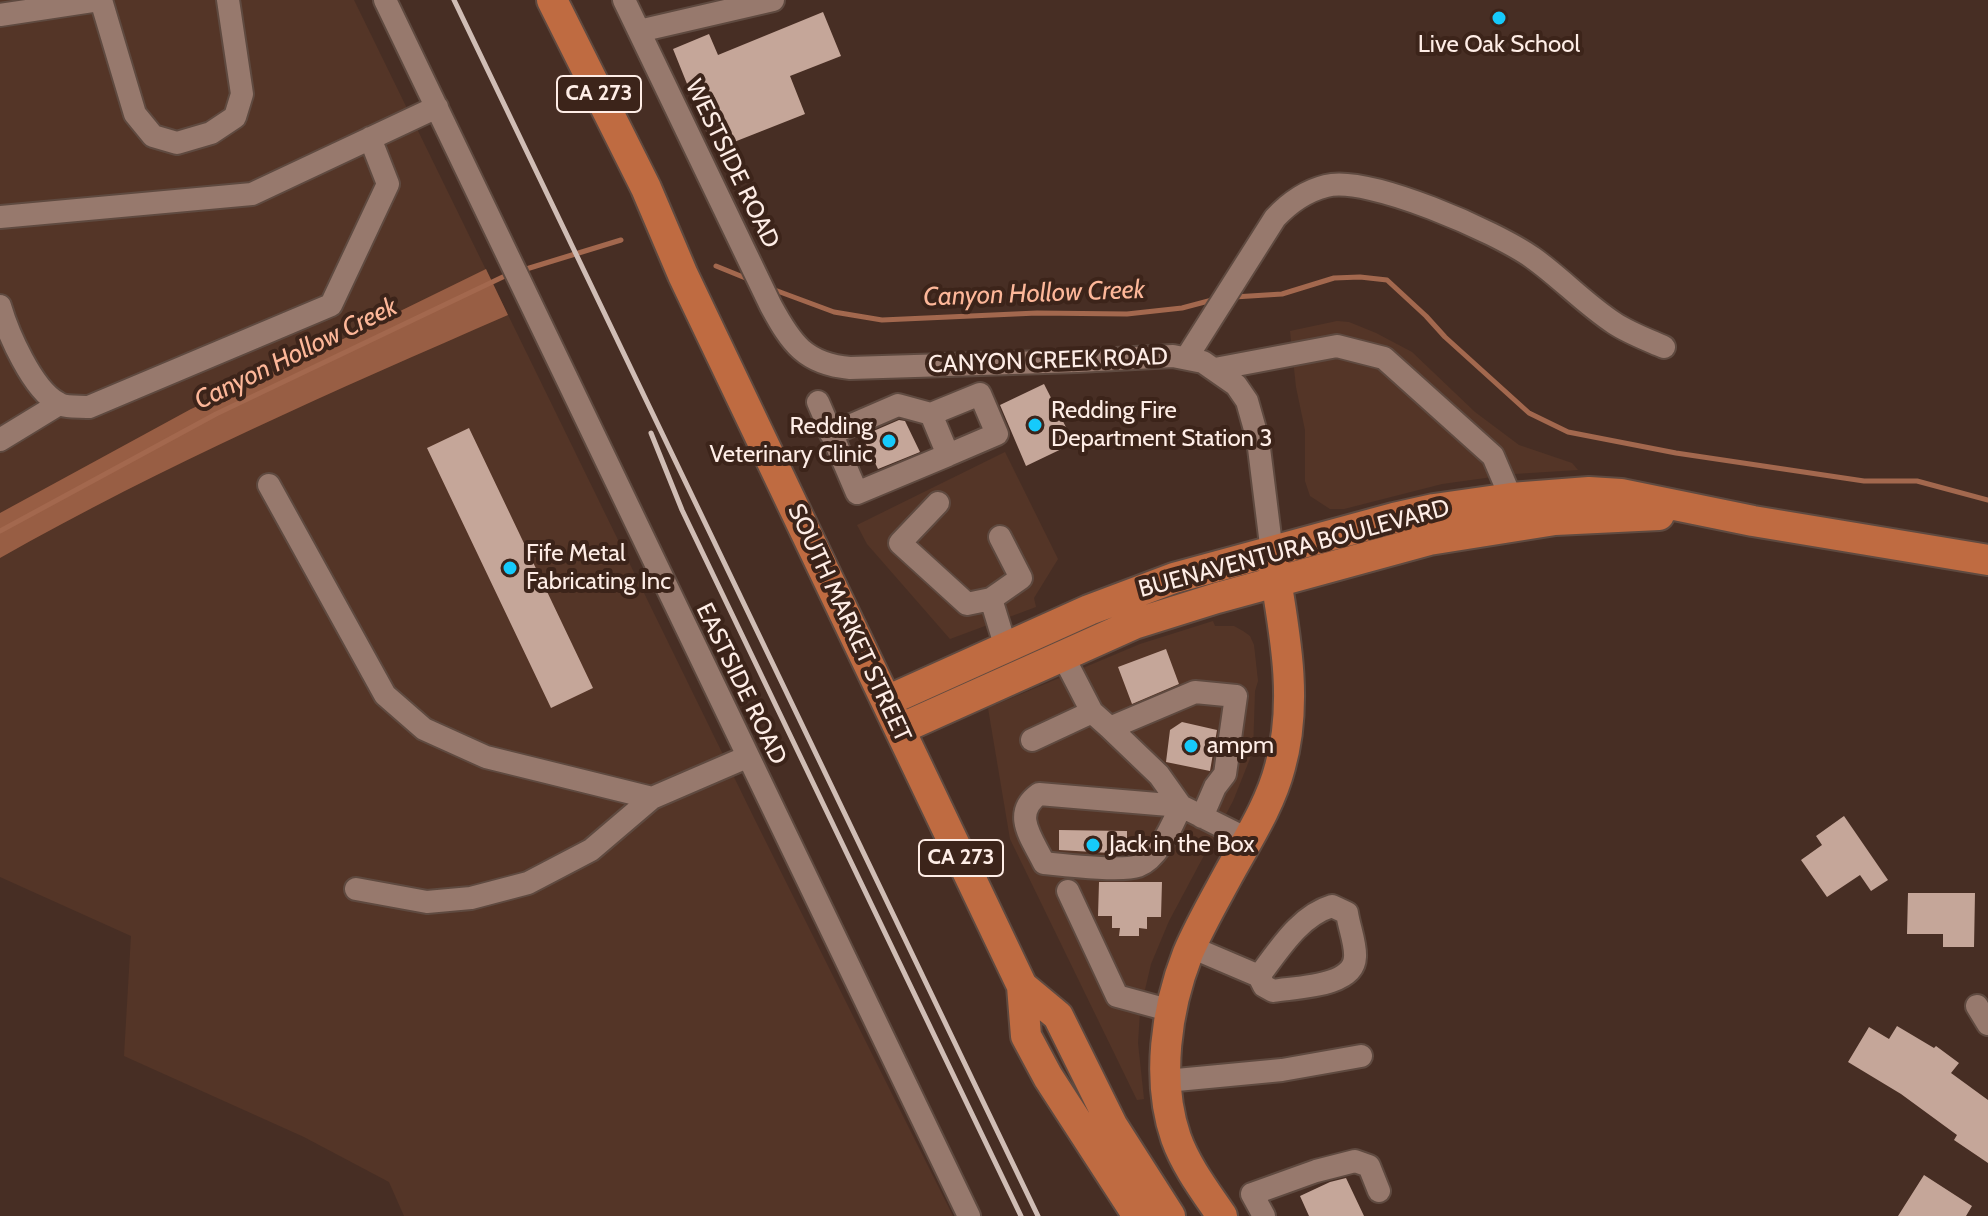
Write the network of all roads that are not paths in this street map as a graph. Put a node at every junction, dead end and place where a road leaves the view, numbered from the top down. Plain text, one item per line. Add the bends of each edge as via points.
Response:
1 (100, 0) edge
2 (228, 0) edge
3 (385, 0) edge
4 (552, 0) edge
5 (624, 0) edge
6 (773, 0) edge
7 (24, 6) edge
8 (0, 15) edge
9 (639, 31) junction
10 (437, 107) junction
11 (370, 138) junction
12 (0, 217) edge
13 (0, 306) edge
14 (798, 347) joint
15 (1664, 347) dead end
16 (1187, 357) junction
17 (954, 365) junction
18 (1215, 369) junction
19 (818, 402) dead end
20 (960, 402) junction
21 (59, 404) junction
22 (931, 414) junction
23 (831, 434) junction
24 (0, 440) edge
25 (948, 455) junction
26 (269, 485) dead end
27 (1511, 498) junction
28 (938, 503) dead end
29 (1721, 515) junction
30 (1000, 537) dead end
31 (1988, 560) edge
32 (1274, 567) junction
33 (991, 599) junction
34 (1006, 648) junction
35 (1063, 656) junction
36 (887, 701) junction
37 (1092, 712) junction
38 (1110, 728) junction
39 (900, 729) junction
40 (1032, 740) dead end
41 (747, 757) junction
42 (652, 798) junction
43 (1181, 806) junction
44 (1202, 817) junction
45 (1247, 839) junction
46 (356, 889) dead end
47 (1068, 891) dead end
48 (1191, 947) junction
49 (1259, 976) junction
50 (1022, 986) junction
51 (1172, 1011) junction
52 (1361, 1056) dead end
53 (1166, 1081) junction
54 (1379, 1191) dead end
55 (1252, 1194) junction
56 (1220, 1213) edge
57 (969, 1216) edge
58 (1138, 1216) edge
59 (1170, 1216) edge
60 (1264, 1216) edge

1 - 2 street via 135,114 153,136 177,143 211,133 235,117 242,94
1 - 7 street
3 - 10 street, EASTSIDE ROAD
4 - 36 main road, SOUTH MARKET STREET / CA 273
5 - 9 street, WESTSIDE ROAD
6 - 9 street
7 - 8 street
9 - 14 street, WESTSIDE ROAD via 771,306
10 - 11 street
10 - 41 street, EASTSIDE ROAD
11 - 12 street via 252,194
11 - 21 street via 388,184 331,305 89,407
13 - 21 street via 32,378
14 - 17 street, CANYON CREEK ROAD via 815,360 841,367
15 - 16 street via 1616,325 1531,256 1467,222 1411,200 1329,185 1289,204 1275,218
16 - 17 street, CANYON CREEK ROAD
16 - 18 street, CANYON CREEK ROAD
17 - 20 street
18 - 27 street via 1337,346 1384,358 1493,456
18 - 32 street, CANYON CREEK ROAD via 1242,392 1253,421
19 - 23 street
20 - 22 street
20 - 25 street via 980,394 997,434
21 - 24 street
22 - 23 street via 898,405
22 - 25 street
23 - 25 street via 857,493
26 - 42 street via 385,695 424,729 486,757
27 - 29 main road, BUENAVENTURA BOULEVARD via 1621,494
27 - 32 main road, BUENAVENTURA BOULEVARD via 1407,515
28 - 33 street via 900,543 967,604
29 - 31 main road, BUENAVENTURA BOULEVARD
29 - 32 main road, BUENAVENTURA BOULEVARD via 1615,515 1496,528
30 - 33 street via 1021,578
32 - 34 main road, BUENAVENTURA BOULEVARD via 1174,578
32 - 35 main road, BUENAVENTURA BOULEVARD
32 - 45 main road via 1284,622 1287,734 1276,782
33 - 34 street
34 - 36 main road, BUENAVENTURA BOULEVARD
35 - 37 street
35 - 39 main road, BUENAVENTURA BOULEVARD
36 - 39 main road, SOUTH MARKET STREET / CA 273
37 - 38 street
37 - 40 street
38 - 43 street via 1159,775
38 - 44 street via 1195,692 1236,696 1225,774
39 - 50 main road, SOUTH MARKET STREET / CA 273
41 - 42 street
41 - 57 street, EASTSIDE ROAD
42 - 46 street via 591,850 528,883 471,898 427,902
43 - 43 street via 1039,794 1027,802 1024,813 1044,863 1123,868 1139,866 1166,839
43 - 44 street
44 - 45 street
45 - 48 main road
47 - 51 street via 1117,996
48 - 49 street
48 - 51 main road
49 - 49 street via 1273,991 1339,980 1351,971 1355,958 1347,913 1332,906 1318,910 1292,933
50 - 58 main road, SOUTH MARKET STREET / CA 273 via 1026,1036
50 - 59 main road, SOUTH MARKET STREET / CA 273 via 1058,1016 1112,1125
51 - 53 main road
52 - 53 street
53 - 56 main road via 1176,1138
54 - 55 street via 1369,1166 1355,1161
55 - 56 street
55 - 60 street

